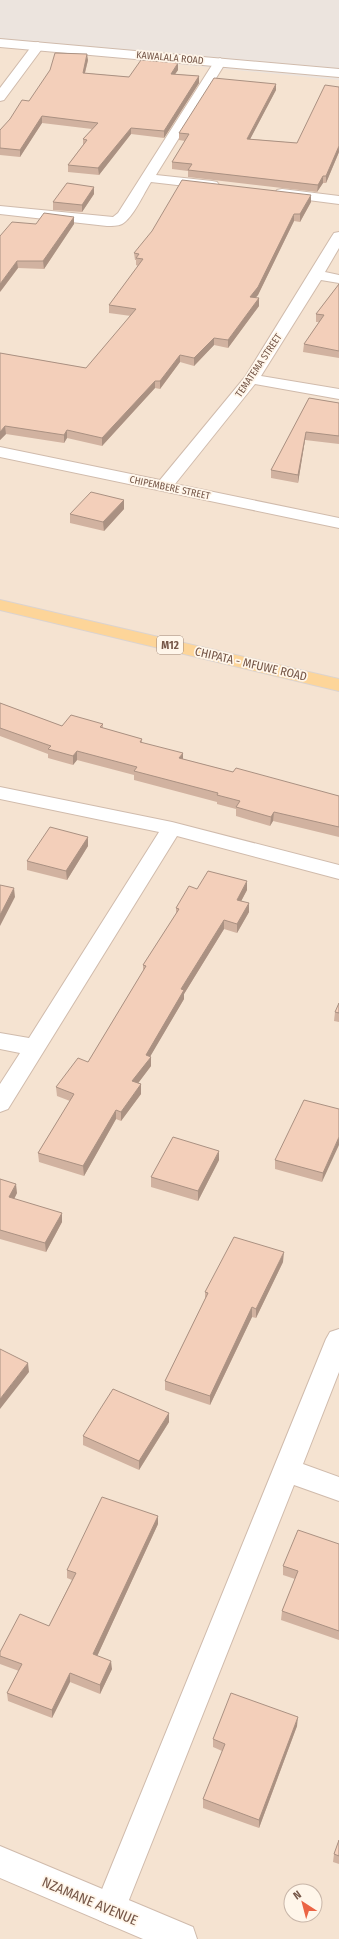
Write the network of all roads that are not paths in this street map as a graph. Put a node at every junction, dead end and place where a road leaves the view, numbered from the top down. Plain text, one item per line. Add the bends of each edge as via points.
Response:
1 (0, 43) edge
2 (38, 46) junction
3 (220, 62) junction
4 (339, 73) edge
5 (0, 97) edge
6 (147, 178) junction
7 (224, 186) edge
8 (270, 192) edge
9 (339, 200) edge
10 (0, 210) edge
11 (339, 236) edge
12 (316, 275) junction
13 (339, 279) edge
14 (251, 379) junction
15 (339, 394) edge
16 (0, 452) edge
17 (165, 485) junction
18 (339, 523) edge
19 (0, 605) edge
20 (339, 685) edge
21 (0, 793) edge
22 (172, 828) junction
23 (339, 872) edge
24 (0, 1041) edge
25 (36, 1048) junction
26 (0, 1103) edge
27 (339, 1339) edge
28 (287, 1470) junction
29 (339, 1489) edge
30 (0, 1862) edge
31 (110, 1909) junction
32 (181, 1939) edge

1 - 2 street, KAWALALA ROAD
2 - 3 street, KAWALALA ROAD
2 - 5 street
3 - 4 street, KAWALALA ROAD
3 - 6 street
6 - 7 street
6 - 10 street via 123,216 117,221
8 - 9 street
11 - 12 street, TEMATEMA STREET
12 - 13 street
12 - 14 street, TEMATEMA STREET
14 - 15 street
14 - 17 street, TEMATEMA STREET
16 - 17 street, CHIPEMBERE STREET
17 - 18 street, CHIPEMBERE STREET
19 - 20 main road, CHIPATA - MFUWE ROAD / M12
21 - 22 street
22 - 23 street
22 - 25 street
24 - 25 street
25 - 26 street
27 - 28 street
28 - 29 street
28 - 31 street
30 - 31 street, NZAMANE AVENUE
31 - 32 street, NZAMANE AVENUE

